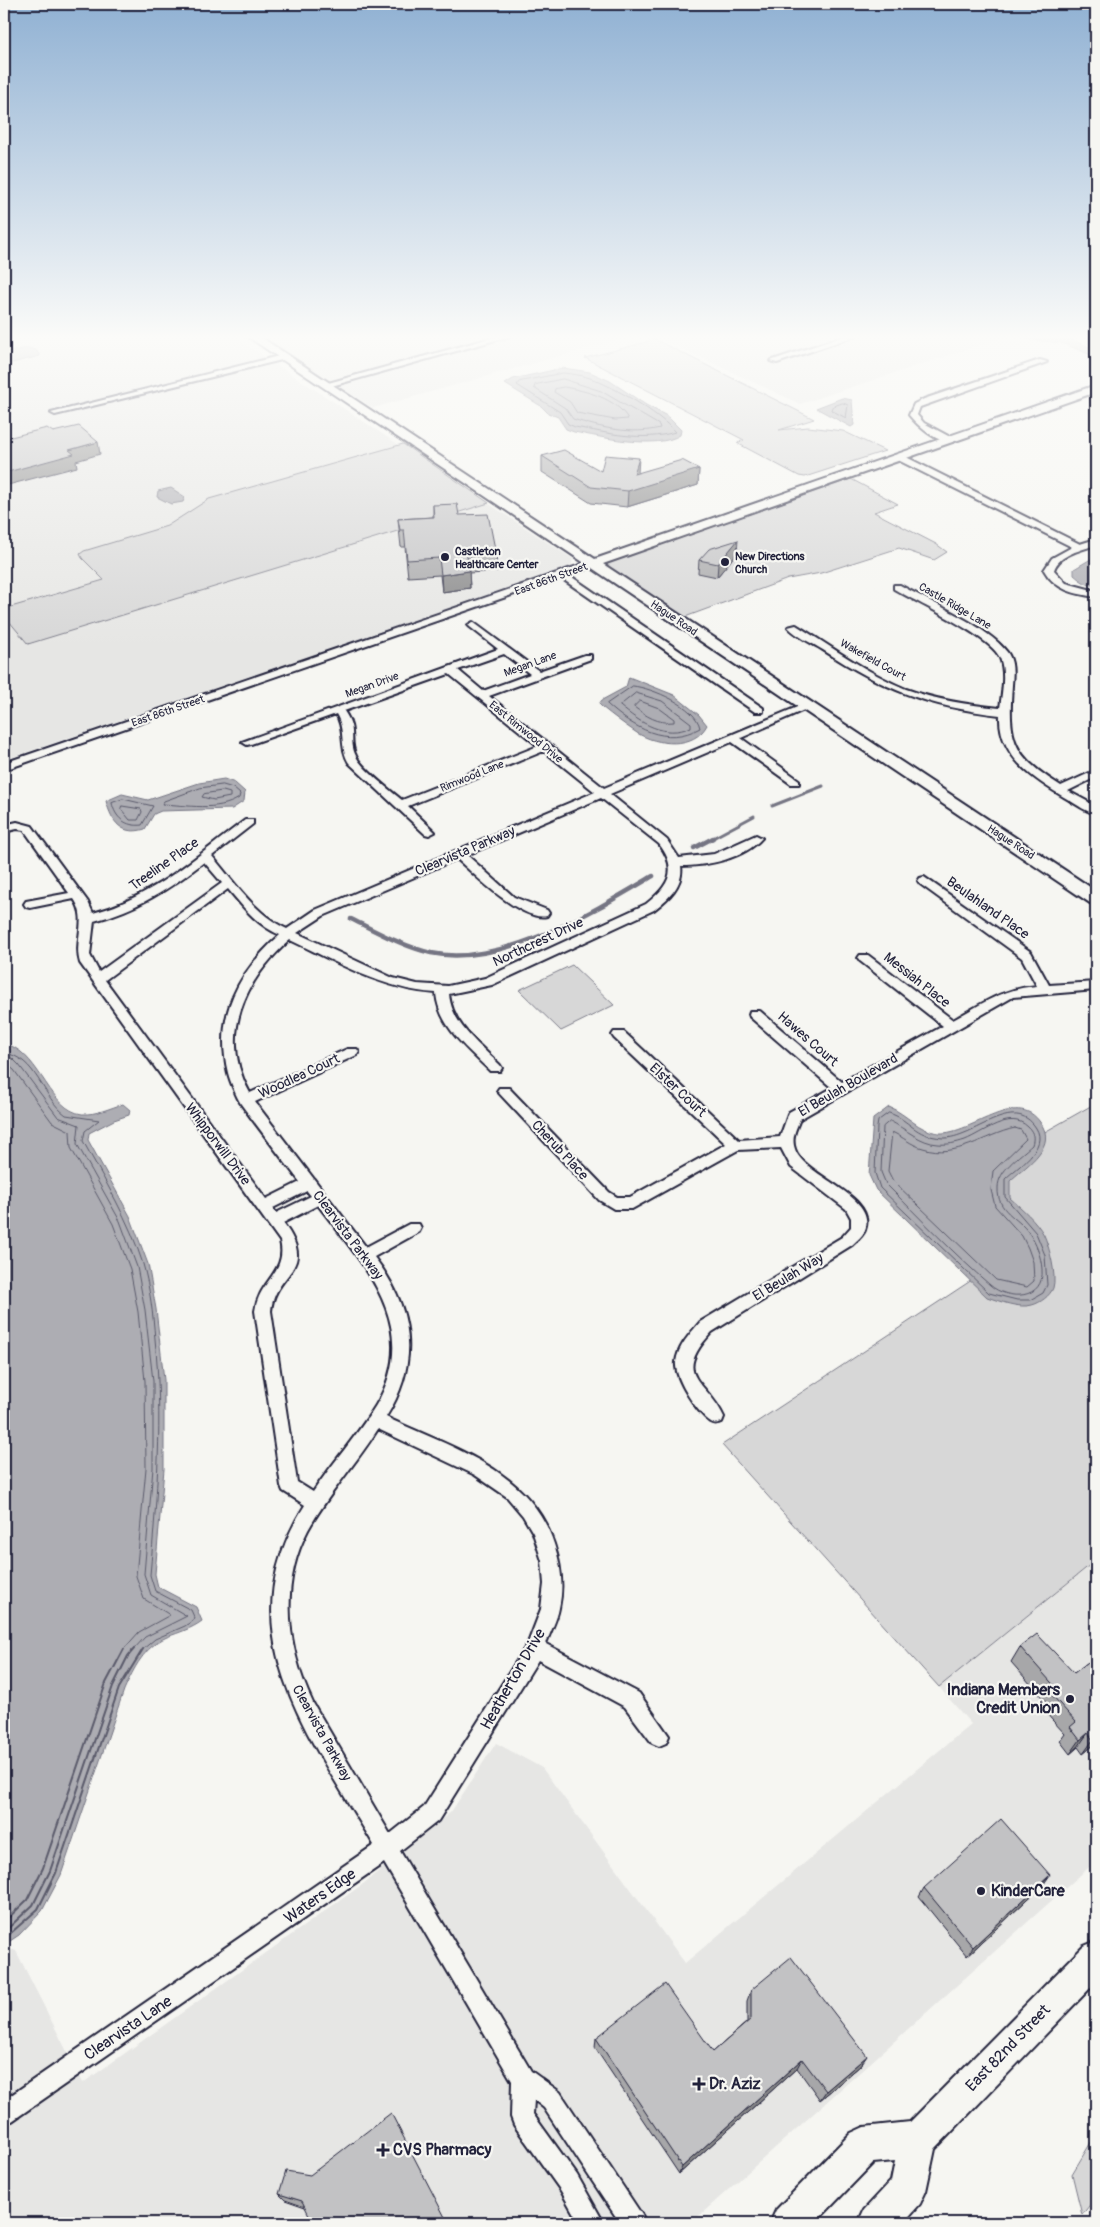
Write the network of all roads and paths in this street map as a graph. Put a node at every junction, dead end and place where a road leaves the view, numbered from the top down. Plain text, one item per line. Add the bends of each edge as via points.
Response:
1 (407, 440) edge
2 (949, 440) edge
3 (899, 457) junction
4 (1096, 542) edge
5 (1080, 548) junction
6 (592, 564) junction
7 (564, 576) junction
8 (897, 587) dead end
9 (1096, 594) edge
10 (472, 625) dead end
11 (793, 627) dead end
12 (506, 650) junction
13 (588, 657) dead end
14 (451, 670) junction
15 (537, 675) junction
16 (482, 695) junction
17 (806, 707) junction
18 (338, 710) junction
19 (760, 710) dead end
20 (1005, 712) junction
21 (734, 738) junction
22 (247, 742) dead end
23 (545, 747) junction
24 (4, 767) edge
25 (1096, 772) edge
26 (795, 782) dead end
27 (1061, 790) junction
28 (601, 793) junction
29 (400, 805) junction
30 (1096, 811) edge
31 (249, 822) dead end
32 (4, 829) edge
33 (429, 832) dead end
34 (756, 838) dead end
35 (458, 853) junction
36 (204, 855) junction
37 (675, 862) junction
38 (924, 882) dead end
39 (230, 883) junction
40 (76, 894) junction
41 (1096, 899) edge
42 (30, 904) dead end
43 (543, 913) dead end
44 (89, 918) junction
45 (288, 934) junction
46 (864, 958) dead end
47 (97, 980) junction
48 (1096, 986) edge
49 (1045, 989) junction
50 (442, 990) junction
51 (755, 1014) dead end
52 (952, 1026) junction
53 (619, 1035) dead end
54 (352, 1052) dead end
55 (495, 1068) dead end
56 (840, 1088) junction
57 (504, 1091) dead end
58 (246, 1101) junction
59 (787, 1142) junction
60 (736, 1145) junction
61 (308, 1184) junction
62 (320, 1198) junction
63 (264, 1206) junction
64 (275, 1220) junction
65 (414, 1228) dead end
66 (364, 1255) junction
67 (716, 1417) dead end
68 (376, 1420) junction
69 (316, 1503) junction
70 (535, 1648) junction
71 (659, 1736) dead end
72 (388, 1848) junction
73 (252, 1943) joint
74 (1096, 1958) edge
75 (522, 2079) junction
76 (4, 2113) edge
77 (920, 2139) junction
78 (592, 2223) edge
79 (634, 2223) edge
80 (789, 2223) edge
81 (877, 2223) edge

1 - 6 street, Hague Road
2 - 3 street, East 86th Street
3 - 5 street
3 - 6 street, East 86th Street
4 - 5 street
5 - 9 street via 1053,560 1049,570 1051,576 1064,586
6 - 7 street, East 86th Street
6 - 17 street, Hague Road
7 - 19 street, Hague Road
7 - 24 street, East 86th Street
8 - 20 street, Castle Ridge Lane via 986,638 1000,650 1008,670
10 - 12 street
11 - 20 street, Wakefield Court via 870,675 901,690 947,704
12 - 14 street, Megan Drive
12 - 15 street
13 - 15 street, Megan Lane
14 - 16 street, East Rimwood Drive
14 - 18 street, Megan Drive
15 - 16 street, Megan Lane
16 - 23 street, East Rimwood Drive
17 - 21 street, Clearvista Parkway
17 - 41 street, Hague Road
18 - 22 street, Megan Drive
18 - 29 street via 348,724 348,747 353,761
20 - 27 street, Castle Ridge Lane via 1006,735 1014,751 1032,770
21 - 26 street
21 - 28 street, Clearvista Parkway
23 - 28 street, East Rimwood Drive
23 - 29 street, Rimwood Lane
25 - 27 street
27 - 30 street, Castle Ridge Lane
28 - 35 street, Clearvista Parkway
28 - 37 street via 663,842
29 - 33 street
31 - 36 street, Treeline Place
32 - 40 street via 17,825 28,828
34 - 37 street via 729,855
35 - 43 street via 510,900
35 - 45 street, Clearvista Parkway via 329,908
36 - 39 street, Northcrest Drive
36 - 44 street, Treeline Place via 140,900
37 - 50 street, Northcrest Drive via 675,877 670,889 650,907 488,982
38 - 49 street, Beulahland Place via 1027,954
39 - 45 street, Northcrest Drive via 262,920
39 - 47 street
40 - 42 street
40 - 44 street
44 - 47 street, Whipporwill Drive via 82,951
45 - 50 street, Northcrest Drive via 389,981
45 - 58 street, Clearvista Parkway via 257,964 230,1020 232,1067
46 - 52 street, Messiah Place
47 - 63 street, Whipporwill Drive
48 - 49 street, El Beulah Boulevard
49 - 52 street, El Beulah Boulevard via 1008,994
50 - 55 street via 446,1010 454,1025
51 - 56 street, Hawes Court
52 - 56 street, El Beulah Boulevard
53 - 60 street, Elster Court
54 - 58 street, Woodlea Court
56 - 59 street, El Beulah Boulevard via 796,1114 787,1129
57 - 60 street, Cherub Place via 604,1196 619,1204 632,1203
58 - 61 street, Clearvista Parkway
59 - 60 street
59 - 67 street, El Beulah Way via 800,1166 848,1203 858,1216 858,1229 848,1241 706,1327 691,1341 683,1360 686,1380
61 - 62 street, Clearvista Parkway
61 - 63 street
62 - 64 street
62 - 66 street, Clearvista Parkway
63 - 64 street, Whipporwill Drive
64 - 69 street, Whipporwill Drive via 290,1244 290,1259 283,1274 266,1293 263,1311 289,1486
65 - 66 street
66 - 68 street, Clearvista Parkway via 389,1290 400,1331 397,1376
68 - 69 street, Clearvista Parkway
68 - 70 street, Heatherton Drive via 489,1474 513,1492 529,1510 549,1552 552,1584 550,1609
69 - 72 street, Clearvista Parkway via 299,1532 285,1570 280,1611 284,1654 306,1710
70 - 71 street via 632,1700
70 - 72 street, Heatherton Drive via 431,1814
72 - 73 street, Waters Edge
72 - 75 street, Clearvista Parkway
73 - 76 street, Clearvista Lane
74 - 77 main road, East 82nd Street
75 - 78 street via 522,2117 569,2183
75 - 79 street, Clearvista Parkway via 552,2100
77 - 80 main road via 864,2146
77 - 81 main road via 907,2191

